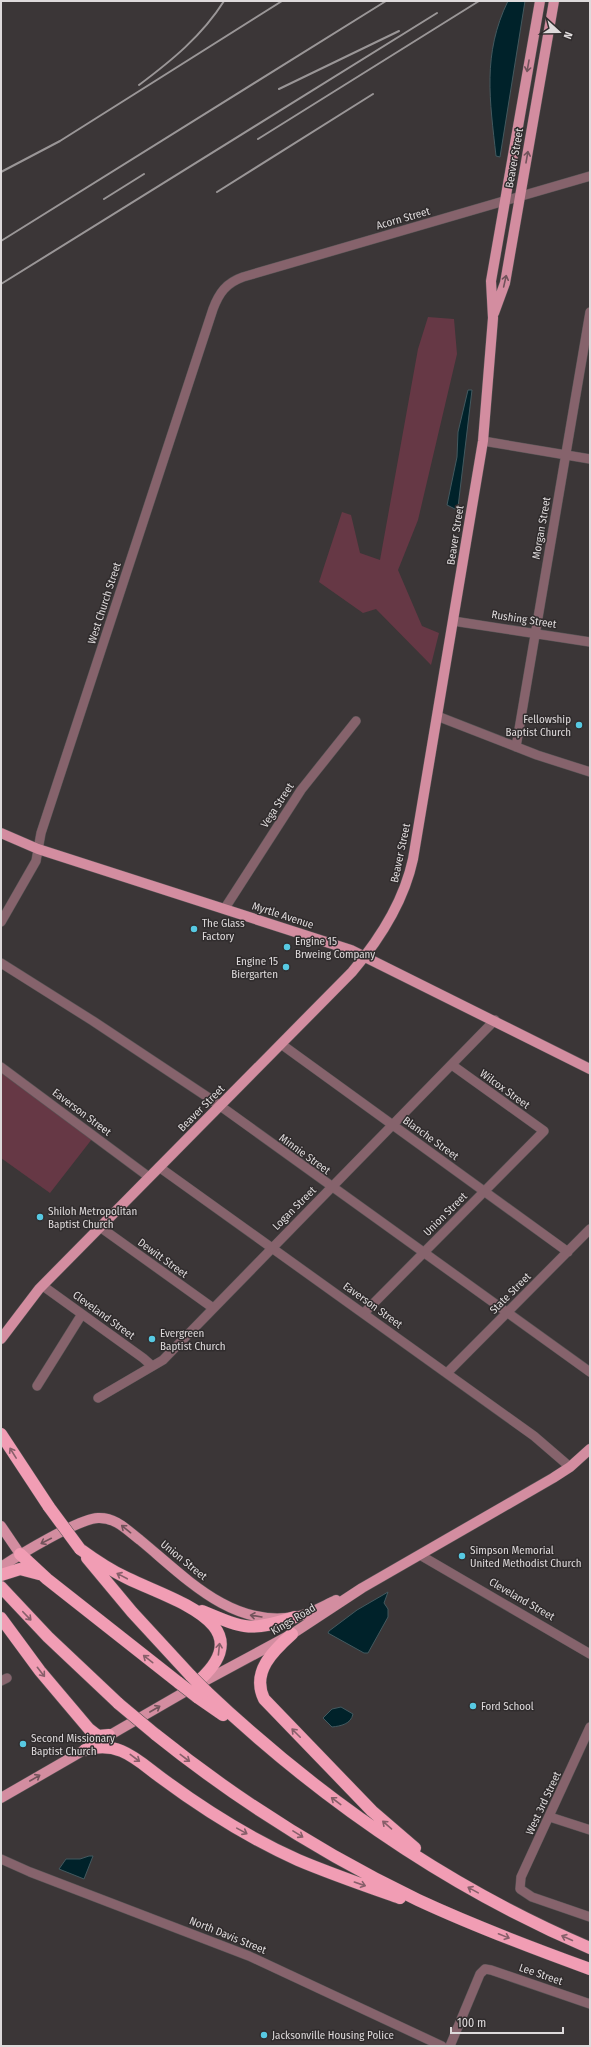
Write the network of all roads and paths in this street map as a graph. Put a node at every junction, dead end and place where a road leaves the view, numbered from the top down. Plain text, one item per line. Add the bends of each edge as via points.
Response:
1 (540, 1) edge
2 (554, 1) edge
3 (590, 176) edge
4 (520, 195) junction
5 (505, 201) junction
6 (224, 288) joint
7 (590, 312) edge
8 (493, 318) junction
9 (483, 441) junction
10 (566, 455) junction
11 (590, 459) edge
12 (453, 620) junction
13 (536, 633) junction
14 (590, 642) edge
15 (437, 716) junction
16 (356, 721) dead end
17 (516, 747) junction
18 (590, 772) edge
19 (1, 833) edge
20 (38, 849) junction
21 (225, 908) junction
22 (1, 922) edge
23 (365, 956) junction
24 (1, 963) edge
25 (495, 1020) junction
26 (281, 1044) junction
27 (452, 1065) junction
28 (1, 1067) edge
29 (590, 1069) edge
30 (220, 1106) junction
31 (393, 1125) junction
32 (544, 1131) joint
33 (159, 1167) junction
34 (149, 1177) junction
35 (332, 1187) junction
36 (484, 1192) junction
37 (100, 1227) junction
38 (590, 1229) edge
39 (272, 1247) junction
40 (424, 1252) junction
41 (568, 1252) junction
42 (43, 1286) junction
43 (213, 1308) junction
44 (506, 1313) junction
45 (82, 1314) junction
46 (364, 1314) junction
47 (1, 1339) edge
48 (151, 1365) junction
49 (590, 1372) edge
50 (447, 1373) junction
51 (37, 1386) dead end
52 (98, 1398) dead end
53 (1, 1434) edge
54 (590, 1449) edge
55 (570, 1467) junction
56 (1, 1526) edge
57 (80, 1549) junction
58 (20, 1554) junction
59 (420, 1555) junction
60 (1, 1567) edge
61 (1, 1575) edge
62 (47, 1579) junction
63 (1, 1587) edge
64 (362, 1588) junction
65 (188, 1605) junction
66 (295, 1617) junction
67 (1, 1618) edge
68 (292, 1634) junction
69 (590, 1654) edge
70 (193, 1690) junction
71 (590, 1727) edge
72 (108, 1735) junction
73 (586, 1744) edge
74 (85, 1750) junction
75 (1, 1798) edge
76 (550, 1817) junction
77 (590, 1830) edge
78 (1, 1858) edge
79 (449, 1877) junction
80 (590, 1917) edge
81 (467, 1922) junction
82 (590, 1948) edge
83 (590, 1969) edge
84 (590, 2004) edge
85 (442, 2046) edge
86 (450, 2046) edge

1 -> 5 main road, Beaver Street
4 -> 2 main road, Beaver Street
3 - 4 street, Acorn Street
4 - 5 street, Acorn Street
8 -> 4 main road, Beaver Street via 505,283
5 - 6 street, Acorn Street via 243,276
5 - 8 main road, Beaver Street via 491,282
6 - 20 street, West Church Street via 213,309 40,832
7 - 10 street, Morgan Street
8 - 9 main road, Beaver Street
9 - 10 street
9 - 12 main road, Beaver Street
10 - 11 street
10 - 13 street, Morgan Street
12 - 13 street, Rushing Street
12 - 15 main road, Beaver Street
13 - 14 street, Rushing Street
13 - 17 street, Morgan Street
15 - 17 street
15 - 23 main road, Beaver Street via 408,878 398,904
16 - 21 street, Vega Street via 301,790
17 - 18 street
19 - 20 main road, Myrtle Avenue
20 - 21 main road, Myrtle Avenue
20 - 22 street, West Church Street via 36,860
21 - 23 main road, Myrtle Avenue
23 - 25 main road, Myrtle Avenue
23 - 26 main road, Beaver Street
24 - 30 street, Minnie Street
25 - 27 street, Logan Street
25 - 29 main road, Myrtle Avenue
26 - 30 main road, Beaver Street
26 - 31 street, Blanche Street
27 - 31 street, Logan Street
27 - 32 street, Wilcox Street
28 - 34 street, Eaverson Street
30 - 33 main road, Beaver Street
30 - 35 street, Minnie Street
31 - 35 street, Logan Street
31 - 36 street, Blanche Street
32 - 36 street, Union Street
33 - 34 main road, Beaver Street
33 - 39 street, Eaverson Street
34 - 37 main road, Beaver Street
35 - 39 street, Logan Street
35 - 40 street, Minnie Street
36 - 40 street, Union Street
36 - 41 street, Blanche Street
37 - 42 main road, Beaver Street
37 - 43 street, Dewitt Street
38 - 41 street, State Street
39 - 43 street, Logan Street
39 - 46 street, Eaverson Street
40 - 44 street, Minnie Street
40 - 46 street, Union Street
41 - 44 street, State Street
42 - 45 street, Cleveland Street
42 - 47 main road, Beaver Street
43 - 48 street, Logan Street via 164,1360
44 - 49 street, Minnie Street
44 - 50 street, State Street
45 - 48 street, Cleveland Street
45 - 51 street
46 - 50 street, Eaverson Street
48 - 52 street, Logan Street
50 - 55 street, Eaverson Street via 534,1436
57 -> 53 highway, bridge
54 - 55 main road, Kings Road
55 - 59 main road, Kings Road
56 - 58 main road
65 -> 57 highway via 118,1574
57 - 70 highway, bridge via 132,1612 191,1676
58 - 60 main road, Union Street
58 - 62 highway
66 -> 58 main road, Union Street via 257,1616 228,1608 121,1525 106,1519 85,1521
59 - 64 main road, Kings Road
59 - 69 street, Cleveland Street
61 - 62 highway via 24,1569
70 -> 62 highway
63 -> 81 highway, bridge via 48,1637 119,1704 154,1734 230,1790 321,1849 406,1894
64 - 66 main road, Union Street
64 - 68 main road, Kings Road
65 - 66 highway via 247,1627 264,1627
70 -> 65 highway via 214,1666 220,1645 213,1624
67 -> 72 highway via 40,1671 93,1733 100,1737
68 - 70 main road, Kings Road
79 -> 68 highway via 380,1818 266,1703 260,1684 263,1667 270,1656
72 -> 70 main road, Kings Road
79 -> 70 highway via 347,1810
71 - 73 street, West 3rd Street
72 - 74 main road, Kings Road
73 - 76 street, West 3rd Street
75 -> 74 main road, Kings Road
74 -> 81 highway via 101,1747 124,1751 205,1809 284,1853 329,1873
76 - 77 street
76 - 80 street, West 3rd Street via 521,1877 520,1889 532,1897
78 - 85 street, North Davis Street via 30,1872 250,1956
82 -> 79 highway via 520,1916
81 -> 83 highway
84 - 86 street, Lee Street via 491,1970 484,1970 480,1974

